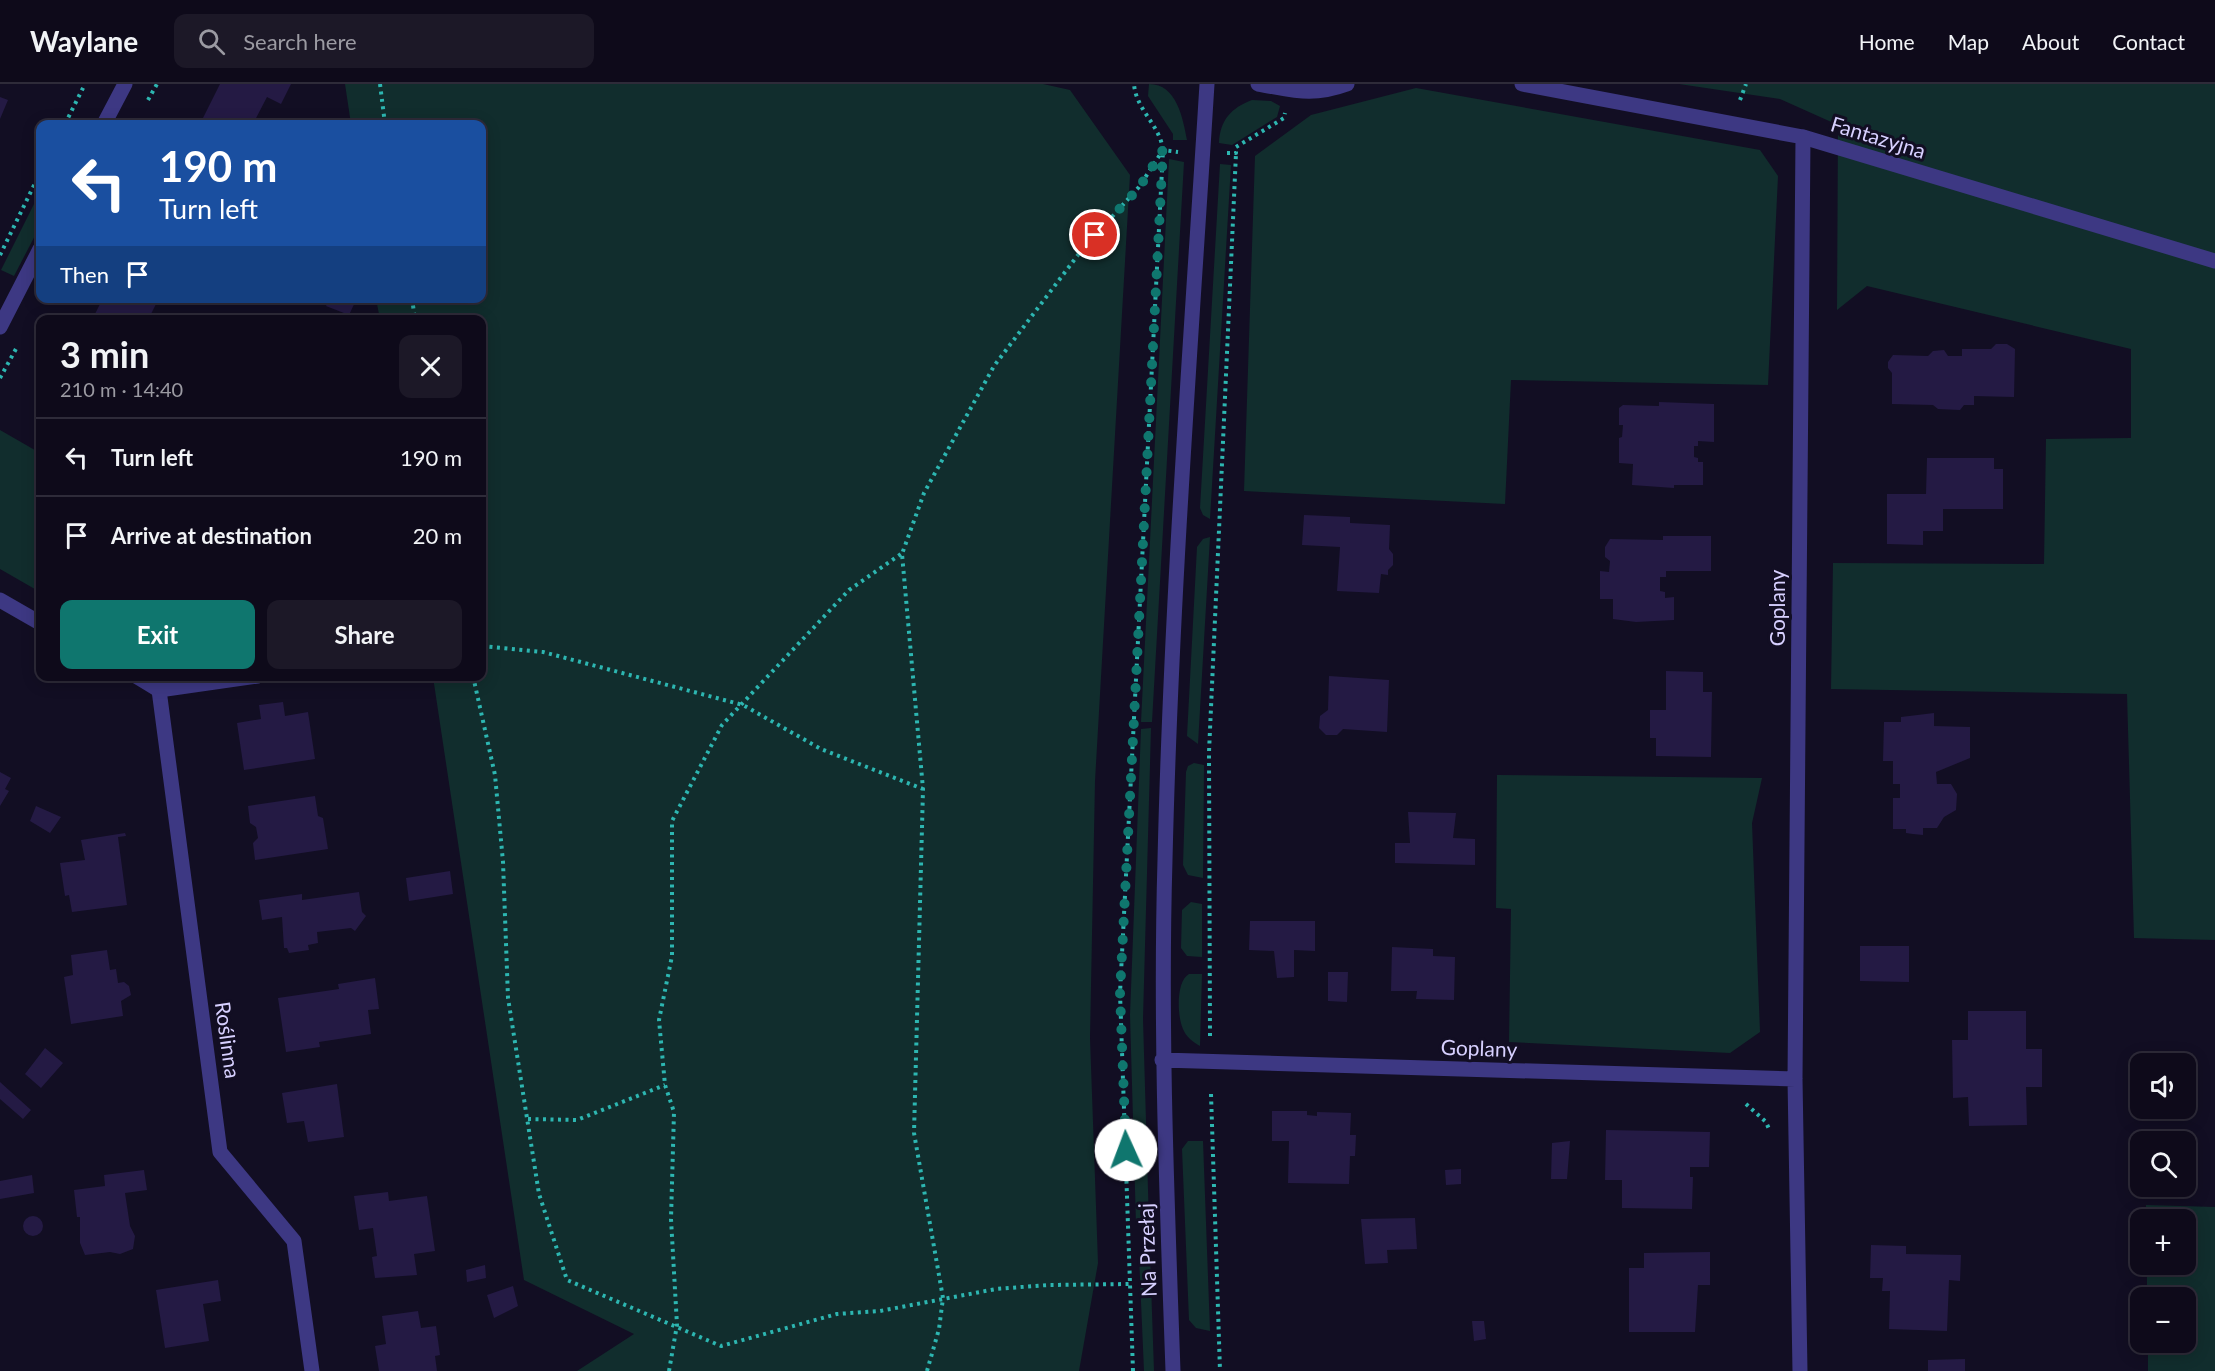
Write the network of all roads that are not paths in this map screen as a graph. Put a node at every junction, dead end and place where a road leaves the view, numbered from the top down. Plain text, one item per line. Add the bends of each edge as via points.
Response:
1 (125, 84) edge
2 (1207, 84) edge
3 (1258, 84) edge
4 (1347, 84) edge
5 (1522, 84) edge
6 (106, 120) edge
7 (1803, 137) junction
8 (36, 257) edge
9 (2215, 261) edge
10 (0, 327) edge
11 (0, 600) edge
12 (36, 621) edge
13 (144, 681) edge
14 (223, 681) edge
15 (159, 690) junction
16 (1162, 1060) junction
17 (1795, 1079) junction
18 (312, 1371) edge
19 (1173, 1371) edge
20 (1800, 1371) edge

1 - 6 street
2 - 16 street, Na Przełaj via 1179,532 1165,859
3 - 4 street via 1311,93
5 - 7 street, Fantazyjna
7 - 9 street, Fantazyjna
7 - 17 street, Goplany
8 - 10 street
11 - 12 street
13 - 15 street
14 - 15 street
15 - 18 street, Roślinna via 220,1152 294,1241
16 - 17 street, Goplany
16 - 19 street, Na Przełaj
17 - 20 street, Goplany

